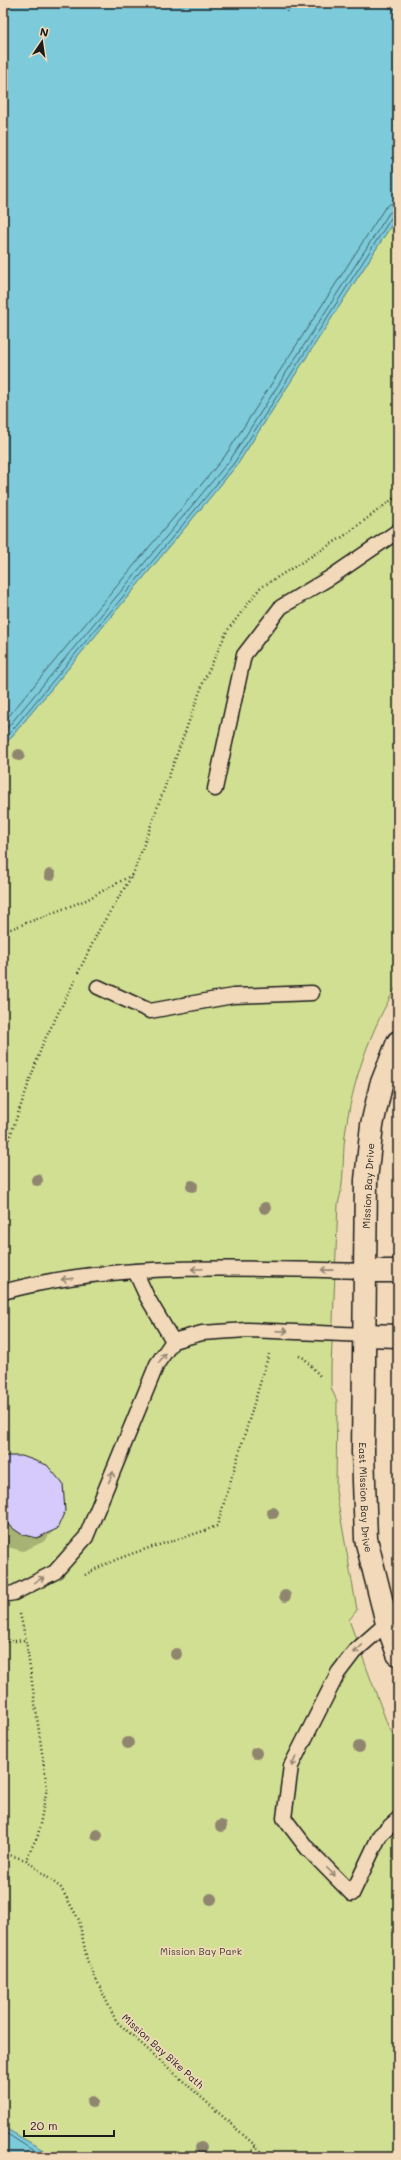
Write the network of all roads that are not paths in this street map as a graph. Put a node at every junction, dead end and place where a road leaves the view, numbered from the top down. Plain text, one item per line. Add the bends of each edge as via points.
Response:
1 (398, 531) edge
2 (215, 789) dead end
3 (98, 987) dead end
4 (312, 993) dead end
5 (398, 1042) edge
6 (366, 1270) junction
7 (135, 1271) junction
8 (398, 1271) edge
9 (3, 1292) edge
10 (365, 1335) junction
11 (398, 1336) edge
12 (173, 1341) junction
13 (3, 1595) edge
14 (387, 1623) junction
15 (398, 1654) edge
16 (398, 1819) edge

1 - 2 lane via 331,577 280,607 244,654
3 - 4 lane via 150,1011 233,996
5 - 6 main road, Mission Bay Drive via 381,1085 372,1125 366,1180
6 -> 7 lane
6 - 8 main road
6 - 10 main road, Mission Bay Drive
7 -> 9 lane via 37,1282
7 - 12 lane
10 - 11 main road
12 -> 10 lane via 202,1333 247,1330
10 - 14 main road, East Mission Bay Drive via 363,1452 366,1539
13 -> 12 lane via 56,1572 86,1537 157,1364
14 - 15 main road, East Mission Bay Drive
14 -> 16 lane via 354,1652 338,1673 291,1766 284,1818 307,1848 352,1894 380,1835

